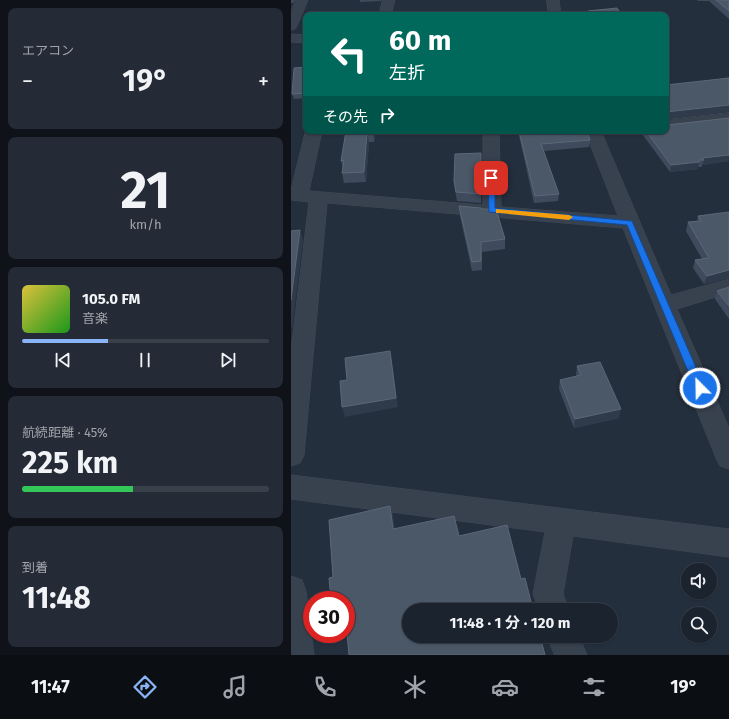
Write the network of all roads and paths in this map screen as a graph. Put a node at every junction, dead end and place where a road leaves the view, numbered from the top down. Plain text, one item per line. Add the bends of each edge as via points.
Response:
1 (301, 0) edge
2 (389, 0) edge
3 (553, 0) edge
4 (386, 12) edge
5 (555, 12) edge
6 (291, 26) edge
7 (291, 38) edge
8 (303, 39) edge
9 (729, 118) edge
10 (669, 125) edge
11 (313, 134) edge
12 (491, 134) edge
13 (600, 134) edge
14 (303, 196) edge
15 (492, 210) junction
16 (630, 223) junction
17 (729, 286) edge
18 (664, 305) junction
19 (291, 455) edge
20 (729, 458) edge
21 (291, 487) edge
22 (561, 521) junction
23 (729, 543) edge
24 (291, 591) edge
25 (551, 603) edge
26 (566, 643) edge
27 (298, 655) edge
28 (571, 655) edge

1 - 6 street
2 - 4 street
3 - 5 street
7 - 8 street
9 - 10 street
11 - 14 street
12 - 15 street
13 - 16 street
14 - 15 street
14 - 19 street
15 - 16 street
16 - 18 street
17 - 18 street
18 - 20 street
21 - 22 street
22 - 23 street
22 - 25 street via 548,594
24 - 27 street
26 - 28 street

